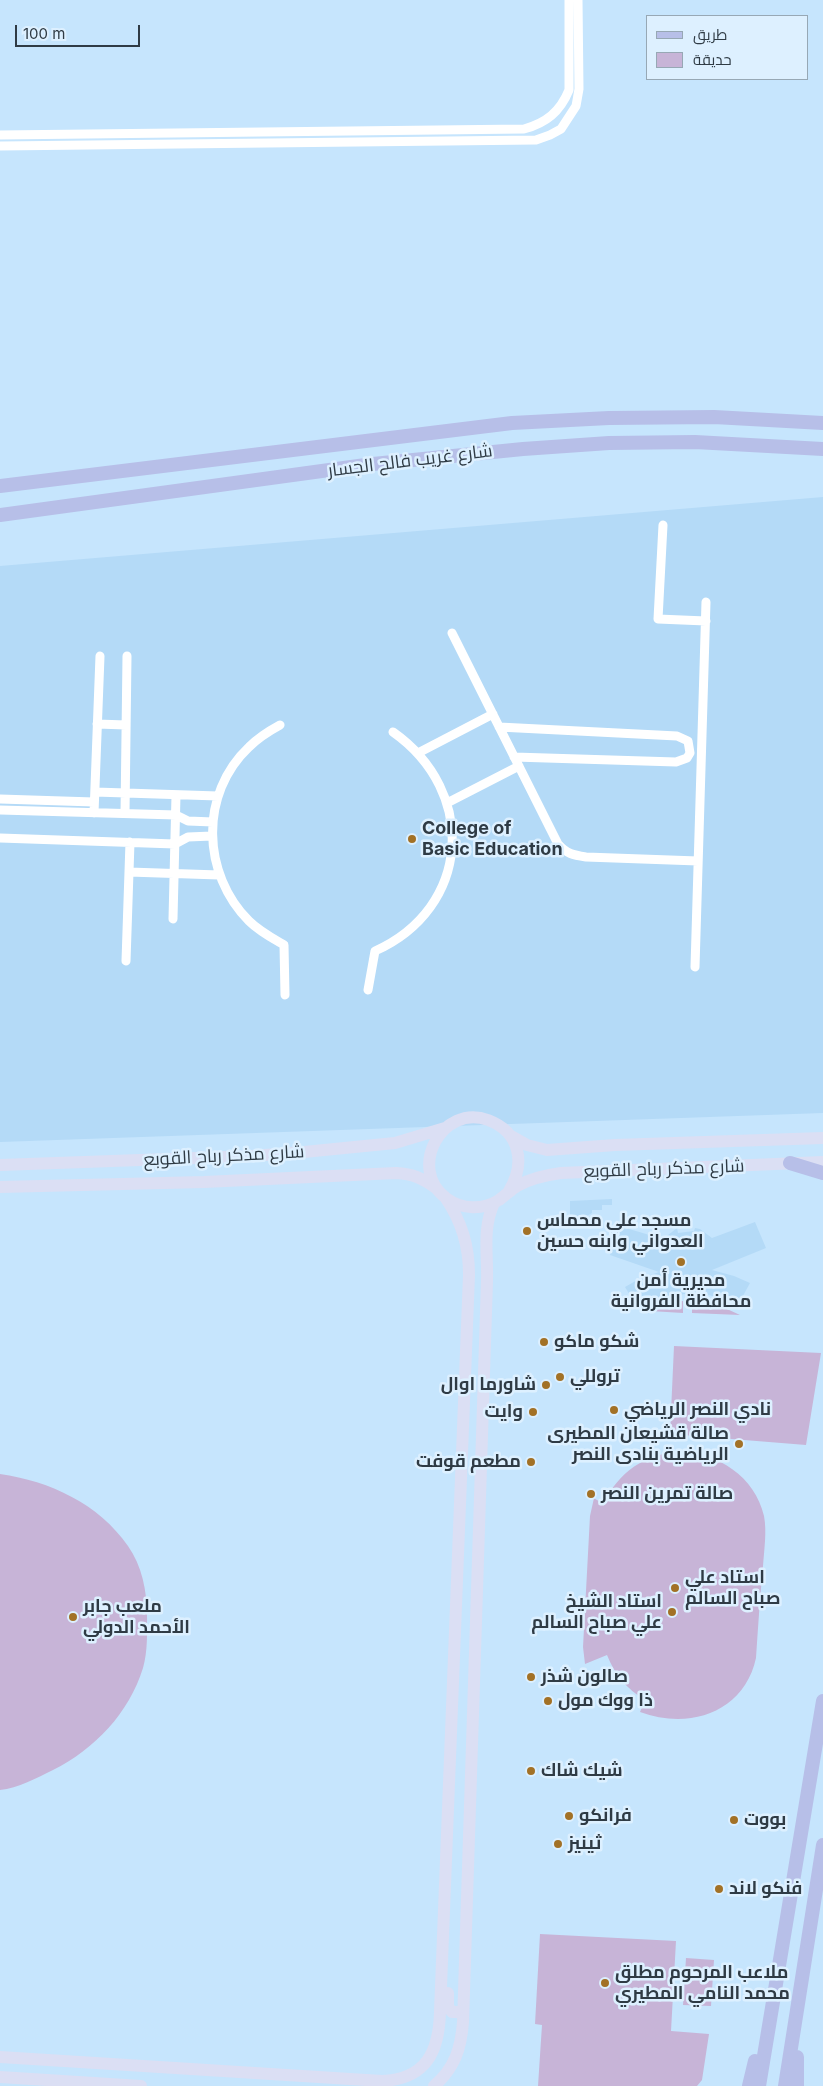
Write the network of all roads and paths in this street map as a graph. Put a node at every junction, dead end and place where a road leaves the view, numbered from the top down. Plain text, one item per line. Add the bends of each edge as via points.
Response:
1 (569, 0) edge
2 (578, 0) edge
3 (0, 135) edge
4 (0, 146) edge
5 (823, 423) edge
6 (823, 449) edge
7 (0, 486) edge
8 (0, 515) edge
9 (663, 525) dead end
10 (706, 602) dead end
11 (706, 621) junction
12 (452, 633) dead end
13 (100, 656) dead end
14 (127, 656) dead end
15 (493, 714) junction
16 (97, 724) junction
17 (126, 725) junction
18 (280, 725) dead end
19 (500, 727) junction
20 (393, 732) dead end
21 (690, 747) junction
22 (702, 748) junction
23 (418, 752) junction
24 (514, 757) junction
25 (519, 766) junction
26 (95, 792) junction
27 (125, 793) junction
28 (176, 794) junction
29 (218, 796) junction
30 (0, 799) edge
31 (94, 802) junction
32 (447, 803) junction
33 (0, 810) edge
34 (94, 813) junction
35 (124, 813) junction
36 (176, 815) junction
37 (212, 822) junction
38 (212, 836) junction
39 (0, 838) edge
40 (130, 842) junction
41 (175, 844) junction
42 (698, 861) junction
43 (129, 872) junction
44 (174, 874) junction
45 (219, 875) junction
46 (173, 919) dead end
47 (126, 961) dead end
48 (695, 967) dead end
49 (368, 990) dead end
50 (285, 995) dead end
51 (445, 1128) junction
52 (509, 1134) junction
53 (823, 1138) edge
54 (823, 1162) edge
55 (790, 1163) junction
56 (0, 1166) edge
57 (823, 1173) edge
58 (0, 1187) edge
59 (509, 1191) junction
60 (441, 1193) junction
61 (494, 1203) junction
62 (453, 1670) junction
63 (475, 1670) junction
64 (823, 1701) edge
65 (823, 1845) edge
66 (444, 1922) junction
67 (774, 2006) junction
68 (463, 2012) junction
69 (794, 2031) junction
70 (0, 2057) edge
71 (88, 2063) junction
72 (110, 2064) junction
73 (0, 2077) edge
74 (97, 2083) junction
75 (141, 2086) edge
76 (434, 2086) edge
77 (749, 2086) edge
78 (759, 2086) edge
79 (785, 2086) edge
80 (797, 2086) edge

1 - 3 street via 569,90 552,117 534,127
2 - 4 street via 579,89 576,106 561,129 536,140
5 - 7 main road, شارع غريب فالح الجسار via 714,417 512,423
6 - 8 main road, شارع غريب فالح الجسار via 695,442 609,443 495,451
9 - 11 street via 658,619
10 - 11 street
11 - 22 street
12 - 15 street
13 - 16 street
14 - 17 street
15 - 19 street
15 - 23 street
16 - 17 street
16 - 26 street
17 - 27 street
18 - 29 street via 248,747 226,778
19 - 21 street via 677,736 683,737
19 - 24 street
20 - 23 street
21 - 22 street
21 - 24 street via 687,758 682,762
22 - 42 street
23 - 32 street via 438,780
24 - 25 street
25 - 32 street
25 - 42 street via 565,852 586,857
26 - 27 street
26 - 31 street
27 - 28 street
27 - 35 street
28 - 29 street
28 - 36 street
29 - 37 street
30 - 31 street
31 - 34 street
32 - 49 street via 452,849 443,884 435,900 412,928 375,951
33 - 34 street
34 - 35 street
35 - 36 street
36 - 37 street via 188,822
36 - 41 street
37 - 38 street
38 - 41 street via 188,836
38 - 45 street
39 - 40 street
40 - 41 street
40 - 43 street
41 - 44 street
42 - 48 street
43 - 44 street
43 - 47 street
44 - 45 street
44 - 46 street
45 - 50 street via 236,907 266,935 284,945
51 - 52 street via 471,1118 486,1119
51 - 56 street, شارع مذكر رباح القوبع via 395,1143 304,1152
51 - 60 street via 437,1136 429,1157 432,1179
52 - 53 street, شارع مذكر رباح القوبع via 527,1145 547,1150
52 - 59 street via 516,1145 519,1169
54 - 55 street, شارع مذكر رباح القوبع
55 - 57 main road
55 - 59 street, شارع مذكر رباح القوبع via 561,1173 534,1179
58 - 60 street, شارع مذكر رباح القوبع via 396,1173 422,1178
59 - 61 street
60 - 61 street via 456,1204 469,1207
60 - 62 street via 459,1221 469,1262
61 - 63 street via 485,1234 487,1281
62 - 63 street
62 - 66 street
63 - 68 street
64 - 67 main road
65 - 69 main road
66 - 68 street via 449,1936 448,2007 452,2012
66 - 72 street via 438,2040 426,2062 402,2079 382,2082
67 - 77 main road via 761,2039
67 - 78 main road
68 - 76 street via 457,2056 451,2068
69 - 79 main road
69 - 80 main road
70 - 71 street
71 - 72 street
71 - 74 street
72 - 74 street
73 - 74 street
74 - 75 street

